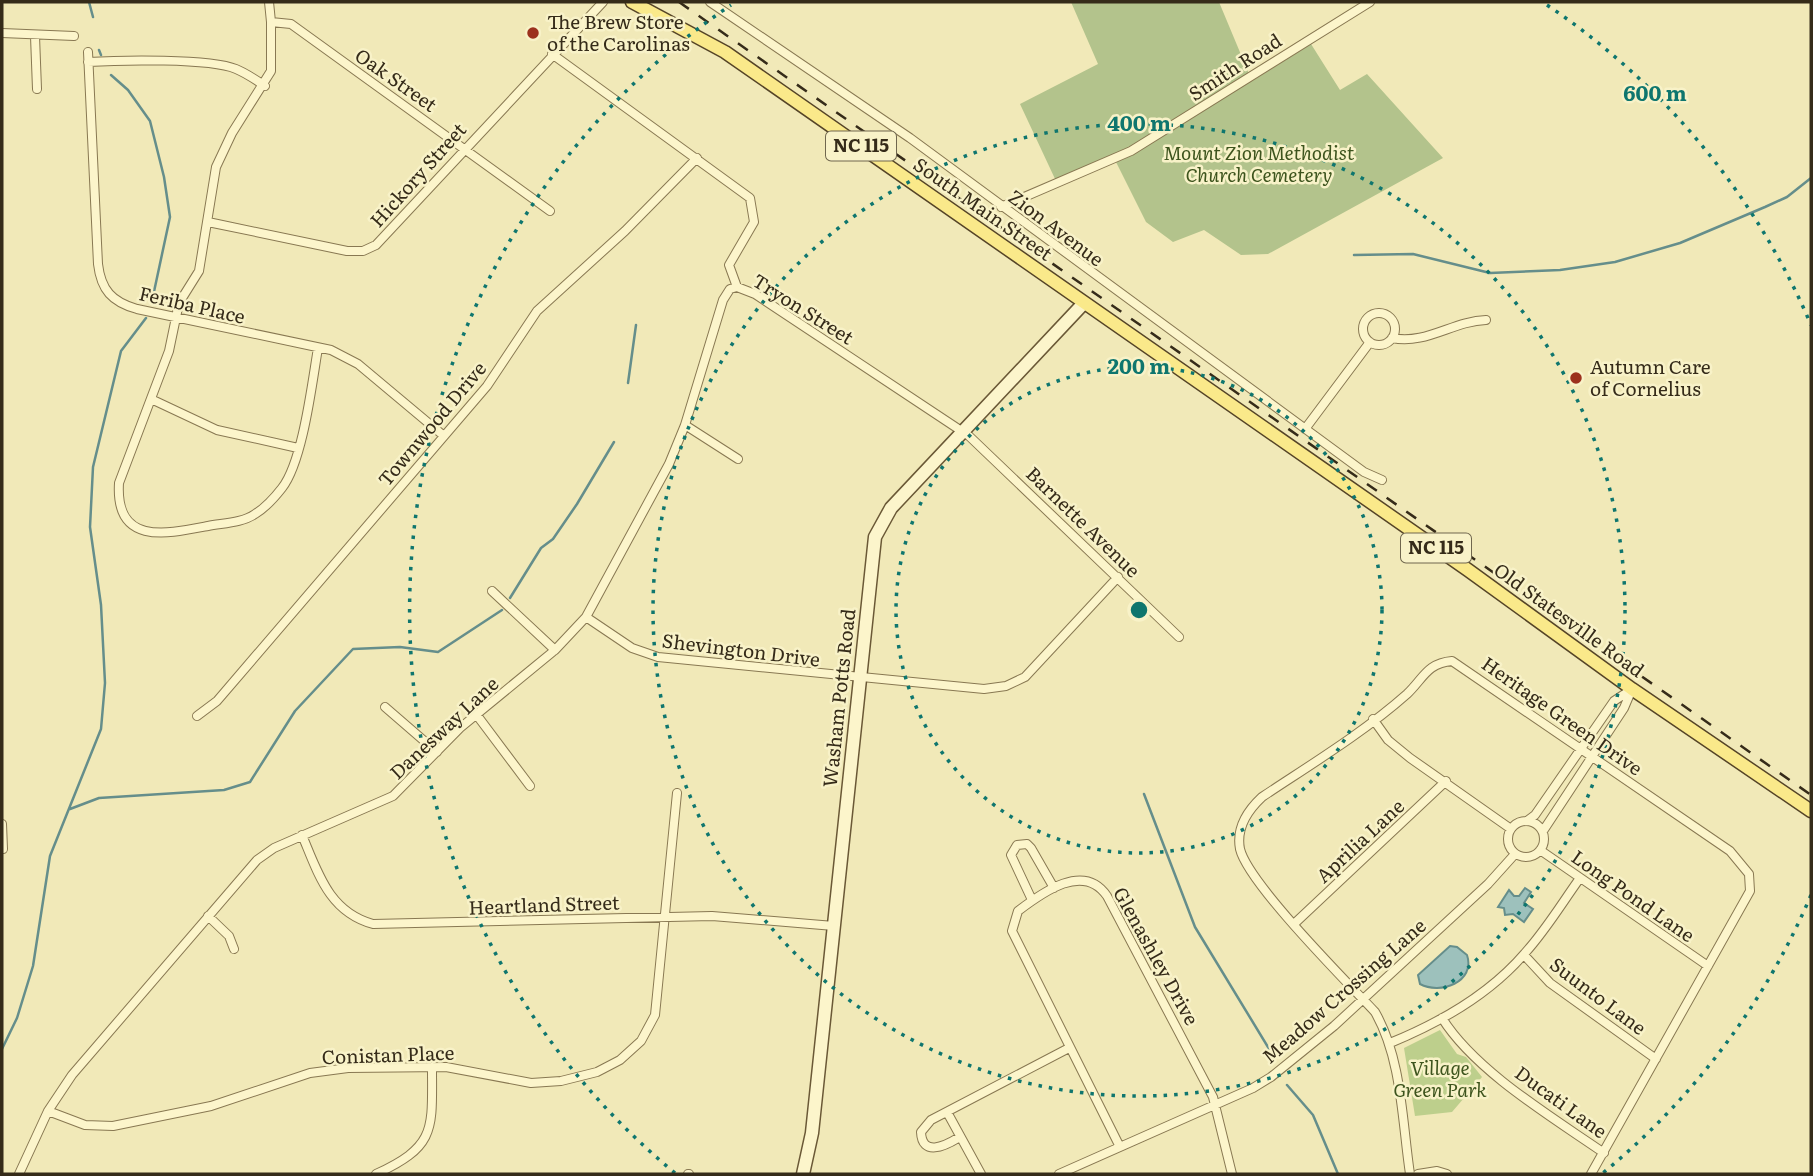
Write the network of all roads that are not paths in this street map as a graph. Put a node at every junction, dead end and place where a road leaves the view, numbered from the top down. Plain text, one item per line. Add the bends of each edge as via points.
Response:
1 (269, 2) edge
2 (603, 2) edge
3 (632, 2) edge
4 (710, 2) edge
5 (1370, 2) edge
6 (271, 22) junction
7 (2, 33) edge
8 (36, 36) junction
9 (74, 36) dead end
10 (88, 52) dead end
11 (552, 54) junction
12 (88, 62) junction
13 (265, 86) junction
14 (37, 89) dead end
15 (464, 147) junction
16 (696, 158) junction
17 (1002, 207) junction
18 (550, 211) dead end
19 (208, 222) junction
20 (737, 287) junction
21 (1083, 304) junction
22 (175, 318) junction
23 (1486, 320) dead end
24 (1392, 338) junction
25 (1370, 342) junction
26 (318, 348) junction
27 (151, 398) junction
28 (1238, 409) joint
29 (685, 425) junction
30 (1305, 429) junction
31 (963, 432) junction
32 (444, 436) junction
33 (298, 448) junction
34 (738, 459) dead end
35 (1382, 480) dead end
36 (1118, 577) junction
37 (492, 591) dead end
38 (586, 617) junction
39 (1179, 637) dead end
40 (555, 650) junction
41 (861, 680) junction
42 (1632, 689) junction
43 (385, 707) dead end
44 (476, 714) junction
45 (197, 716) dead end
46 (1373, 719) junction
47 (1581, 748) junction
48 (437, 752) junction
49 (1591, 754) junction
50 (1446, 782) junction
51 (530, 786) dead end
52 (677, 793) dead end
53 (1811, 811) edge
54 (1527, 821) junction
55 (2, 824) edge
56 (1511, 829) junction
57 (1542, 831) junction
58 (302, 835) junction
59 (3, 849) edge
60 (1541, 850) junction
61 (1515, 853) junction
62 (1580, 878) junction
63 (1054, 888) junction
64 (1032, 900) junction
65 (208, 916) junction
66 (666, 918) junction
67 (1295, 923) junction
68 (834, 926) junction
69 (234, 949) dead end
70 (1524, 955) junction
71 (1708, 966) junction
72 (1363, 998) junction
73 (1441, 1018) junction
74 (1390, 1043) junction
75 (1069, 1048) junction
76 (1656, 1059) junction
77 (432, 1067) junction
78 (1215, 1104) junction
79 (48, 1111) junction
80 (947, 1112) junction
81 (958, 1138) junction
82 (1119, 1145) junction
83 (1604, 1153) junction
84 (19, 1174) edge
85 (376, 1174) edge
86 (803, 1174) edge
87 (981, 1174) edge
88 (1059, 1174) edge
89 (1232, 1174) edge
90 (1409, 1174) edge
91 (1418, 1174) edge
92 (1447, 1174) edge
93 (1591, 1174) edge

1 - 6 street
2 - 11 street, Hickory Street
3 - 21 main road, South Main Street / NC 115 via 725,52
4 - 17 street, Zion Avenue
5 - 17 street, Smith Road via 1131,151
6 - 13 street via 273,62
6 - 15 street, Oak Street via 291,24
7 - 8 street
8 - 9 street
8 - 14 street
10 - 12 street, Feriba Place
11 - 15 street, Hickory Street
11 - 16 street, Tryon Street
12 - 13 street via 229,67
12 - 22 street, Feriba Place via 100,279 110,296 125,306
13 - 19 street via 216,167
15 - 18 street, Oak Street
15 - 19 street, Hickory Street via 369,249 347,250
16 - 20 street, Tryon Street via 746,194 753,205 752,228 729,265
16 - 32 street, Townwood Drive via 537,311 487,386
17 - 30 street, Zion Avenue
19 - 22 street via 199,271
20 - 29 street, Danesway Lane via 723,300
20 - 31 street, Tryon Street via 755,294
21 - 28 main road, South Main Street / NC 115
21 - 31 street, Washam Potts Road
22 - 26 street, Feriba Place
22 - 27 street via 169,351
23 - 24 street via 1471,320 1417,340
24 - 25 street via 1382,344
24 - 25 street via 1393,321 1376,314 1364,324
25 - 30 street
26 - 32 street, Feriba Place via 358,365
26 - 33 street
27 - 33 street via 217,430
27 - 33 street via 118,492 127,519 144,532 165,534 255,515 282,488
28 - 42 main road, Old Statesville Road / NC 115
29 - 34 street
29 - 38 street, Danesway Lane via 652,498
30 - 35 street, Zion Avenue
31 - 36 street, Barnette Avenue
31 - 41 street, Washam Potts Road via 891,508 879,527 869,576
32 - 45 street, Townwood Drive via 217,701
36 - 39 street, Barnette Avenue
36 - 41 street, Shevington Drive via 1015,683 984,689
37 - 40 street
38 - 40 street, Danesway Lane
38 - 41 street, Shevington Drive via 632,648 658,657
40 - 44 street, Danesway Lane
41 - 68 street, Washam Potts Road
42 - 47 street via 1614,701
42 - 49 street
42 - 53 main road, Old Statesville Road / NC 115
43 - 48 street
44 - 48 street, Danesway Lane
44 - 51 street
46 - 47 street, Heritage Green Drive via 1405,696 1433,664 1452,661
46 - 50 street via 1388,740
46 - 67 street, Heritage Green Drive via 1262,797 1245,817 1239,839 1245,863
47 - 49 street, Heritage Green Drive
47 - 54 street
48 - 58 street, Danesway Lane via 393,796
49 - 57 street
49 - 71 street, Heritage Green Drive via 1730,851 1749,874 1751,891
50 - 56 street
50 - 67 street, Aprilia Lane
52 - 66 street, Conistan Place
54 - 56 street
54 - 57 street
55 - 59 street
56 - 61 street via 1508,841
57 - 60 street
58 - 65 street, Danesway Lane via 257,860
58 - 66 street, Heartland Street via 334,902 355,918 373,924
60 - 61 street via 1528,857
60 - 62 street, Long Pond Lane
61 - 72 street, Meadow Crossing Lane via 1488,884
62 - 70 street
62 - 71 street, Long Pond Lane
63 - 64 street, Glenashley Drive
63 - 64 street via 1031,848 1017,845 1011,855
63 - 78 street, Glenashley Drive via 1083,879 1102,888
64 - 75 street, Glenashley Drive via 1012,921 1013,939
65 - 69 street via 229,936
65 - 79 street, Danesway Lane via 79,1066
66 - 68 street, Heartland Street via 747,917
66 - 77 street, Conistan Place via 654,1016 641,1041 620,1060 578,1078 545,1083
67 - 72 street, Heritage Green Drive
68 - 86 street, Washam Potts Road via 812,1133
70 - 73 street via 1486,989
70 - 76 street, Suunto Lane via 1550,983
71 - 76 street, Heritage Green Drive
72 - 74 street, Heritage Green Drive
72 - 78 street, Meadow Crossing Lane via 1290,1063 1253,1088
73 - 74 street
73 - 83 street, Ducati Lane via 1486,1067
74 - 90 street, Heritage Green Drive
75 - 80 street
75 - 82 street, Glenashley Drive
76 - 83 street, Heritage Green Drive
77 - 79 street, Conistan Place via 327,1070 211,1106 113,1126 85,1125
77 - 85 street via 432,1113 426,1137 408,1159
78 - 82 street, Meadow Crossing Lane
78 - 89 street, Glenashley Drive
79 - 84 street, Danesway Lane
80 - 81 street
80 - 81 street via 922,1127 921,1138 927,1146 939,1149
81 - 87 street
82 - 88 street, Meadow Crossing Lane
83 - 93 street, Heritage Green Drive
91 - 92 street

